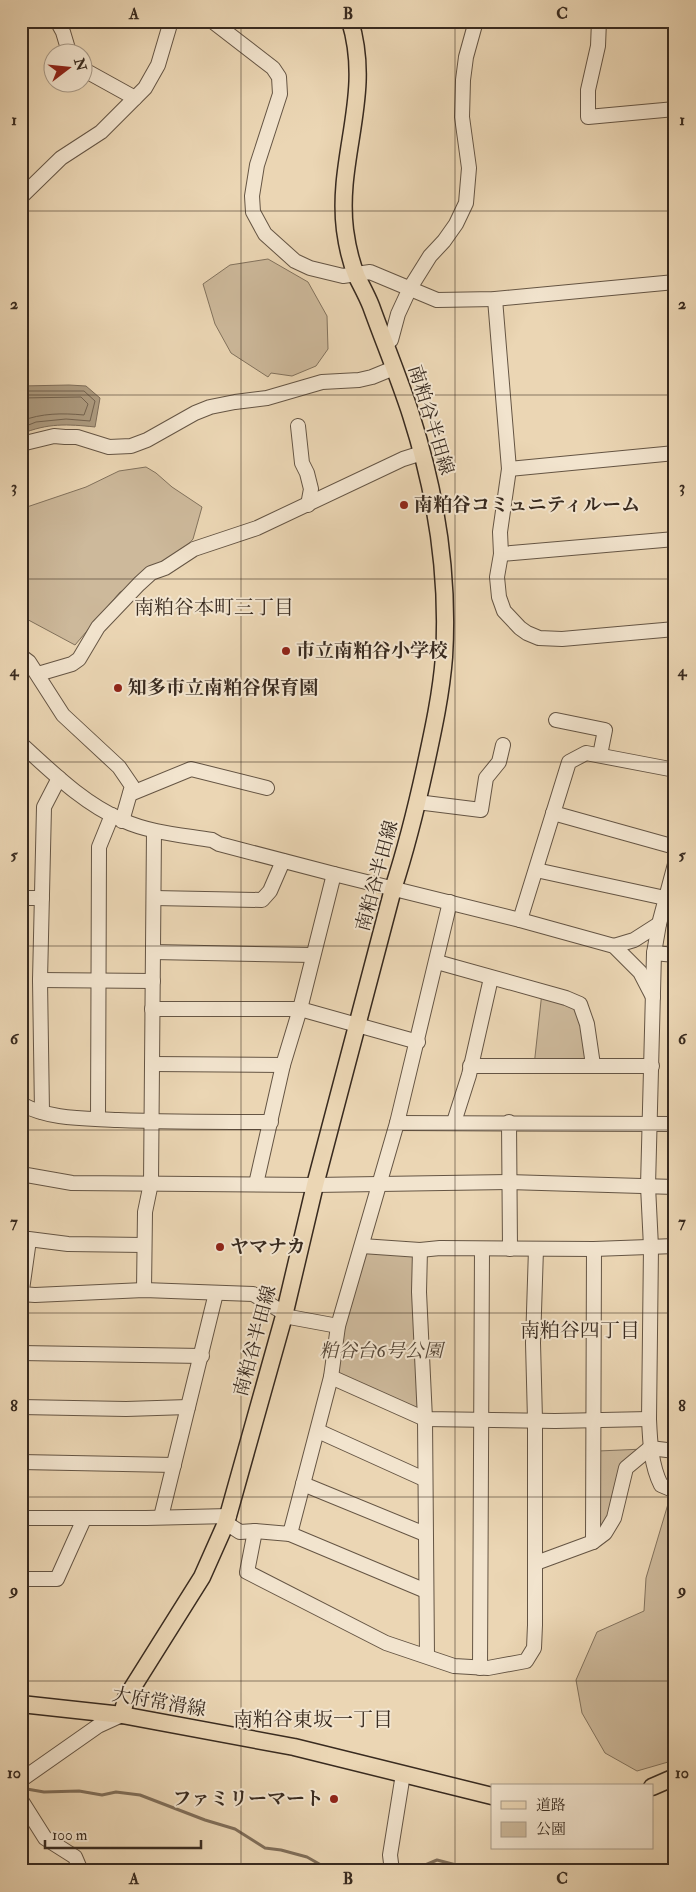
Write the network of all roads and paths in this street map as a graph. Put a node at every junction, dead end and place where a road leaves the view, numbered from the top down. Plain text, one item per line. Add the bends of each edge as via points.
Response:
1 (57, 21) edge
2 (170, 21) edge
3 (212, 21) edge
4 (350, 21) edge
5 (476, 21) edge
6 (598, 21) edge
7 (66, 42) edge
8 (92, 74) edge
9 (135, 98) junction
10 (675, 109) edge
11 (21, 197) edge
12 (356, 275) junction
13 (675, 282) edge
14 (410, 288) junction
15 (495, 299) junction
16 (385, 344) junction
17 (394, 368) junction
18 (298, 426) dead end
19 (21, 444) edge
20 (422, 453) junction
21 (675, 453) edge
22 (509, 469) junction
23 (308, 505) junction
24 (675, 538) edge
25 (501, 554) junction
26 (675, 629) edge
27 (21, 656) edge
28 (38, 674) junction
29 (556, 720) dead end
30 (21, 744) edge
31 (503, 745) dead end
32 (600, 755) junction
33 (675, 770) edge
34 (59, 778) junction
35 (267, 788) dead end
36 (130, 794) junction
37 (418, 802) junction
38 (553, 813) junction
39 (117, 818) junction
40 (154, 831) junction
41 (675, 847) edge
42 (283, 861) junction
43 (675, 864) edge
44 (536, 870) junction
45 (334, 874) junction
46 (393, 889) junction
47 (21, 898) edge
48 (42, 898) junction
49 (154, 898) junction
50 (666, 898) junction
51 (450, 902) junction
52 (520, 920) junction
53 (658, 924) junction
54 (614, 946) junction
55 (153, 952) junction
56 (654, 953) junction
57 (675, 955) edge
58 (314, 956) junction
59 (437, 962) junction
60 (491, 978) junction
61 (40, 980) junction
62 (99, 980) junction
63 (153, 981) junction
64 (653, 997) junction
65 (152, 1009) junction
66 (300, 1009) junction
67 (358, 1026) junction
68 (418, 1042) junction
69 (152, 1064) junction
70 (284, 1065) junction
71 (592, 1065) junction
72 (470, 1066) junction
73 (652, 1066) junction
74 (21, 1104) edge
75 (42, 1112) junction
76 (98, 1119) junction
77 (152, 1122) junction
78 (271, 1122) junction
79 (454, 1122) junction
80 (509, 1122) junction
81 (397, 1123) junction
82 (650, 1123) junction
83 (675, 1124) edge
84 (21, 1174) edge
85 (508, 1182) junction
86 (151, 1183) junction
87 (256, 1184) junction
88 (379, 1184) junction
89 (315, 1185) junction
90 (648, 1186) junction
91 (675, 1187) edge
92 (25, 1240) edge
93 (144, 1245) junction
94 (362, 1246) junction
95 (675, 1246) edge
96 (651, 1247) junction
97 (510, 1249) junction
98 (536, 1249) junction
99 (594, 1249) junction
100 (420, 1250) junction
101 (482, 1250) junction
102 (144, 1290) junction
103 (216, 1293) junction
104 (21, 1295) edge
105 (284, 1314) junction
106 (338, 1326) junction
107 (21, 1353) edge
108 (202, 1356) junction
109 (331, 1377) junction
110 (21, 1407) edge
111 (188, 1407) junction
112 (425, 1418) junction
113 (481, 1419) junction
114 (648, 1419) junction
115 (535, 1420) junction
116 (592, 1420) junction
117 (318, 1431) junction
118 (650, 1448) junction
119 (675, 1451) edge
120 (21, 1462) edge
121 (174, 1465) junction
122 (424, 1479) junction
123 (303, 1484) junction
124 (675, 1491) edge
125 (161, 1517) junction
126 (21, 1518) edge
127 (84, 1519) junction
128 (228, 1519) junction
129 (256, 1531) junction
130 (290, 1534) junction
131 (425, 1534) junction
132 (593, 1542) junction
133 (536, 1564) junction
134 (21, 1579) edge
135 (426, 1591) junction
136 (427, 1656) junction
137 (480, 1668) junction
138 (21, 1704) edge
139 (122, 1715) junction
140 (403, 1774) junction
141 (675, 1777) edge
142 (21, 1780) edge
143 (654, 1786) edge
144 (491, 1796) edge
145 (21, 1800) edge
146 (81, 1871) edge
147 (392, 1871) edge

1 - 7 street
2 - 9 street via 155,71
3 - 12 street via 273,68 279,77 280,94 253,181 253,212 257,222 275,244 302,264 322,272
4 - 12 main road, 南粕谷半田線 via 358,86 343,210
5 - 14 street via 463,80 462,117 469,168 466,203 456,224
6 - 10 street via 598,46 588,90 588,117
8 - 9 street
9 - 11 street via 102,132 61,158
12 - 14 street via 370,272
12 - 16 main road, 南粕谷半田線
13 - 15 street
14 - 15 street via 437,300
14 - 16 street via 390,340
15 - 22 street
16 - 17 main road, 南粕谷半田線
17 - 19 street via 359,380 322,382 267,398 210,407 131,446 109,447 65,436
17 - 20 main road, 南粕谷半田線
18 - 23 street via 302,462 310,489
20 - 23 street
20 - 37 main road, 南粕谷半田線 via 439,537 444,657 437,715
21 - 22 street
22 - 25 street via 500,532
23 - 28 street via 240,535 194,549 152,574 98,627 79,660
24 - 25 street
25 - 26 street via 497,583 504,611 520,628 534,636 562,640
27 - 28 street
28 - 36 street via 63,715 119,767 132,786
29 - 32 street via 605,730
30 - 34 street
31 - 37 street via 499,762 486,778 481,810
32 - 33 street
32 - 38 street via 586,753 569,762
34 - 39 street
34 - 48 street via 44,807
35 - 36 street via 191,769
36 - 39 street
37 - 46 main road, 南粕谷半田線
38 - 41 street
38 - 44 street
39 - 40 street
39 - 62 street via 99,847
40 - 42 street via 212,840
40 - 49 street
42 - 45 street
42 - 49 street via 270,891 262,900
43 - 50 street
44 - 50 street
44 - 52 street
45 - 46 street
45 - 58 street
46 - 51 street
46 - 67 main road, 南粕谷半田線
47 - 48 street
48 - 61 street
49 - 55 street
50 - 53 street
51 - 52 street
51 - 59 street
52 - 54 street
53 - 54 street via 634,940
53 - 56 street
54 - 64 street via 640,972
55 - 58 street
55 - 63 street
56 - 57 street
56 - 64 street
58 - 66 street
59 - 60 street
59 - 68 street
60 - 71 street via 580,1004 587,1024
60 - 72 street
61 - 62 street
61 - 75 street
62 - 63 street
62 - 76 street
63 - 65 street
64 - 73 street
65 - 66 street
65 - 69 street
66 - 67 street
66 - 70 street
67 - 68 street
67 - 89 main road, 南粕谷半田線
68 - 81 street
69 - 70 street
69 - 77 street
70 - 78 street
71 - 72 street
71 - 73 street
72 - 79 street
73 - 82 street
74 - 75 street
75 - 76 street via 53,1116
76 - 77 street
77 - 78 street
77 - 86 street
78 - 87 street
79 - 80 street
79 - 81 street
80 - 82 street
80 - 85 street
81 - 88 street
82 - 83 street
82 - 90 street
84 - 86 street via 72,1183
85 - 88 street
85 - 90 street
85 - 97 street
86 - 87 street
86 - 93 street via 145,1212
87 - 89 street
88 - 89 street
88 - 94 street
89 - 105 main road, 南粕谷半田線
90 - 91 street
90 - 96 street
92 - 93 street
92 - 104 street
93 - 102 street
94 - 100 street
94 - 106 street
95 - 96 street
96 - 99 street
96 - 114 street
97 - 98 street
97 - 101 street
98 - 99 street
98 - 115 street via 532,1343
99 - 116 street
100 - 101 street
100 - 112 street
101 - 113 street
102 - 103 street
102 - 104 street
103 - 105 street via 253,1294
103 - 108 street
105 - 106 street
105 - 128 main road, 南粕谷半田線
106 - 109 street
107 - 108 street
108 - 111 street
109 - 112 street
109 - 117 street
110 - 111 street
111 - 121 street
112 - 113 street
112 - 122 street
113 - 115 street
113 - 137 street
114 - 116 street
114 - 118 street
115 - 116 street
115 - 133 street
116 - 132 street
117 - 122 street
117 - 123 street
118 - 119 street
118 - 124 street via 661,1485
118 - 132 street via 626,1468 614,1518 605,1533
120 - 121 street
121 - 125 street
122 - 131 street
123 - 130 street
123 - 131 street
125 - 127 street
125 - 128 street
126 - 127 street
127 - 134 street via 57,1579
128 - 129 street via 240,1532
128 - 139 main road, 南粕谷半田線 via 202,1577 126,1698
129 - 130 street
129 - 136 street via 247,1572 386,1643
130 - 135 street
131 - 135 street
132 - 133 street
133 - 137 street via 534,1648 526,1661
135 - 136 street
136 - 137 street via 454,1666
138 - 139 main road, 大府常滑線
139 - 140 main road, 大府常滑線 via 294,1747
139 - 142 street via 98,1726
140 - 144 main road, 大府常滑線
140 - 147 street via 390,1855
141 - 143 main road
145 - 146 street via 44,1838 75,1857

